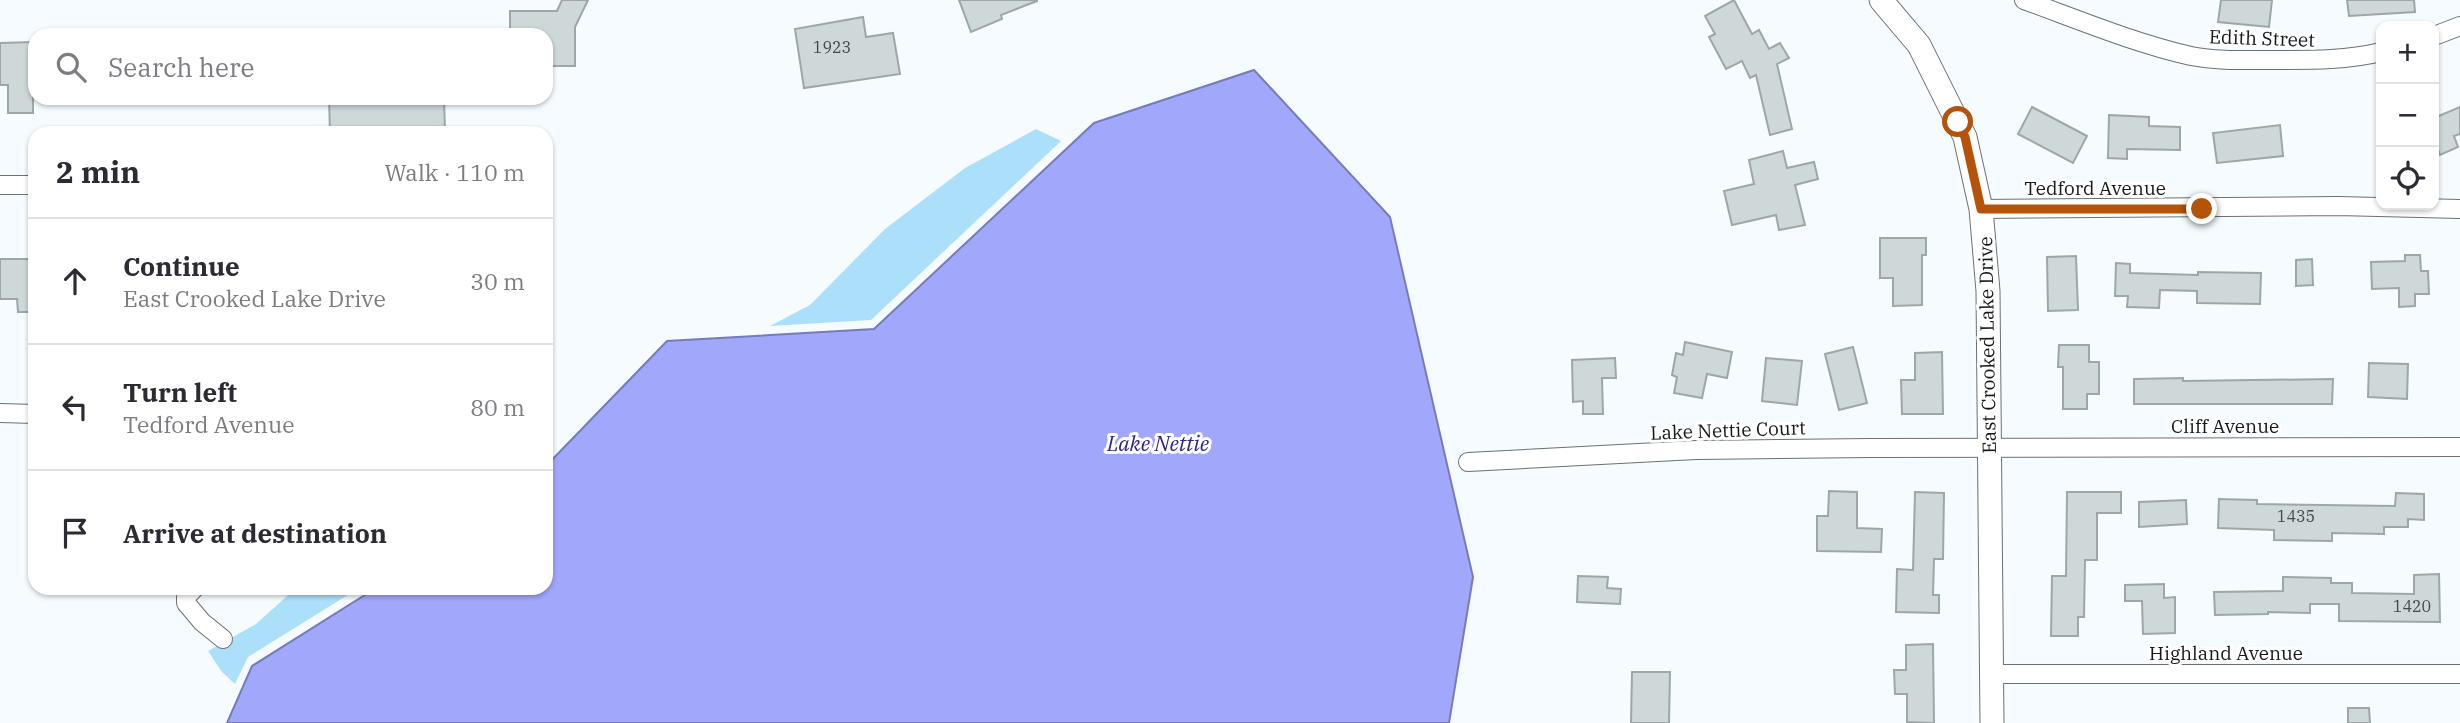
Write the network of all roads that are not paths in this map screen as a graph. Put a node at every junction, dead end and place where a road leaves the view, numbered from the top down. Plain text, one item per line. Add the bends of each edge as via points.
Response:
1 (1881, 0) edge
2 (2024, 0) edge
3 (2460, 26) edge
4 (2439, 34) edge
5 (2376, 53) edge
6 (0, 185) edge
7 (28, 185) edge
8 (1981, 209) junction
9 (2460, 209) edge
10 (0, 413) edge
11 (28, 414) edge
12 (2460, 447) edge
13 (1990, 449) junction
14 (1468, 462) dead end
15 (188, 595) edge
16 (223, 639) dead end
17 (1992, 674) junction
18 (2460, 674) edge
19 (1993, 721) edge

1 - 8 street, East Crooked Lake Drive via 1919,45 1965,137
2 - 5 street, Edith Street via 2190,56 2324,60
3 - 4 street
6 - 7 street
8 - 9 street, Tedford Avenue
8 - 13 street, East Crooked Lake Drive via 1988,291
10 - 11 street
12 - 13 street, Cliff Avenue
13 - 14 street, Lake Nettie Court via 1696,450
13 - 17 street, East Crooked Lake Drive
15 - 16 street via 186,603
17 - 18 street, Highland Avenue
17 - 19 street, East Crooked Lake Drive

